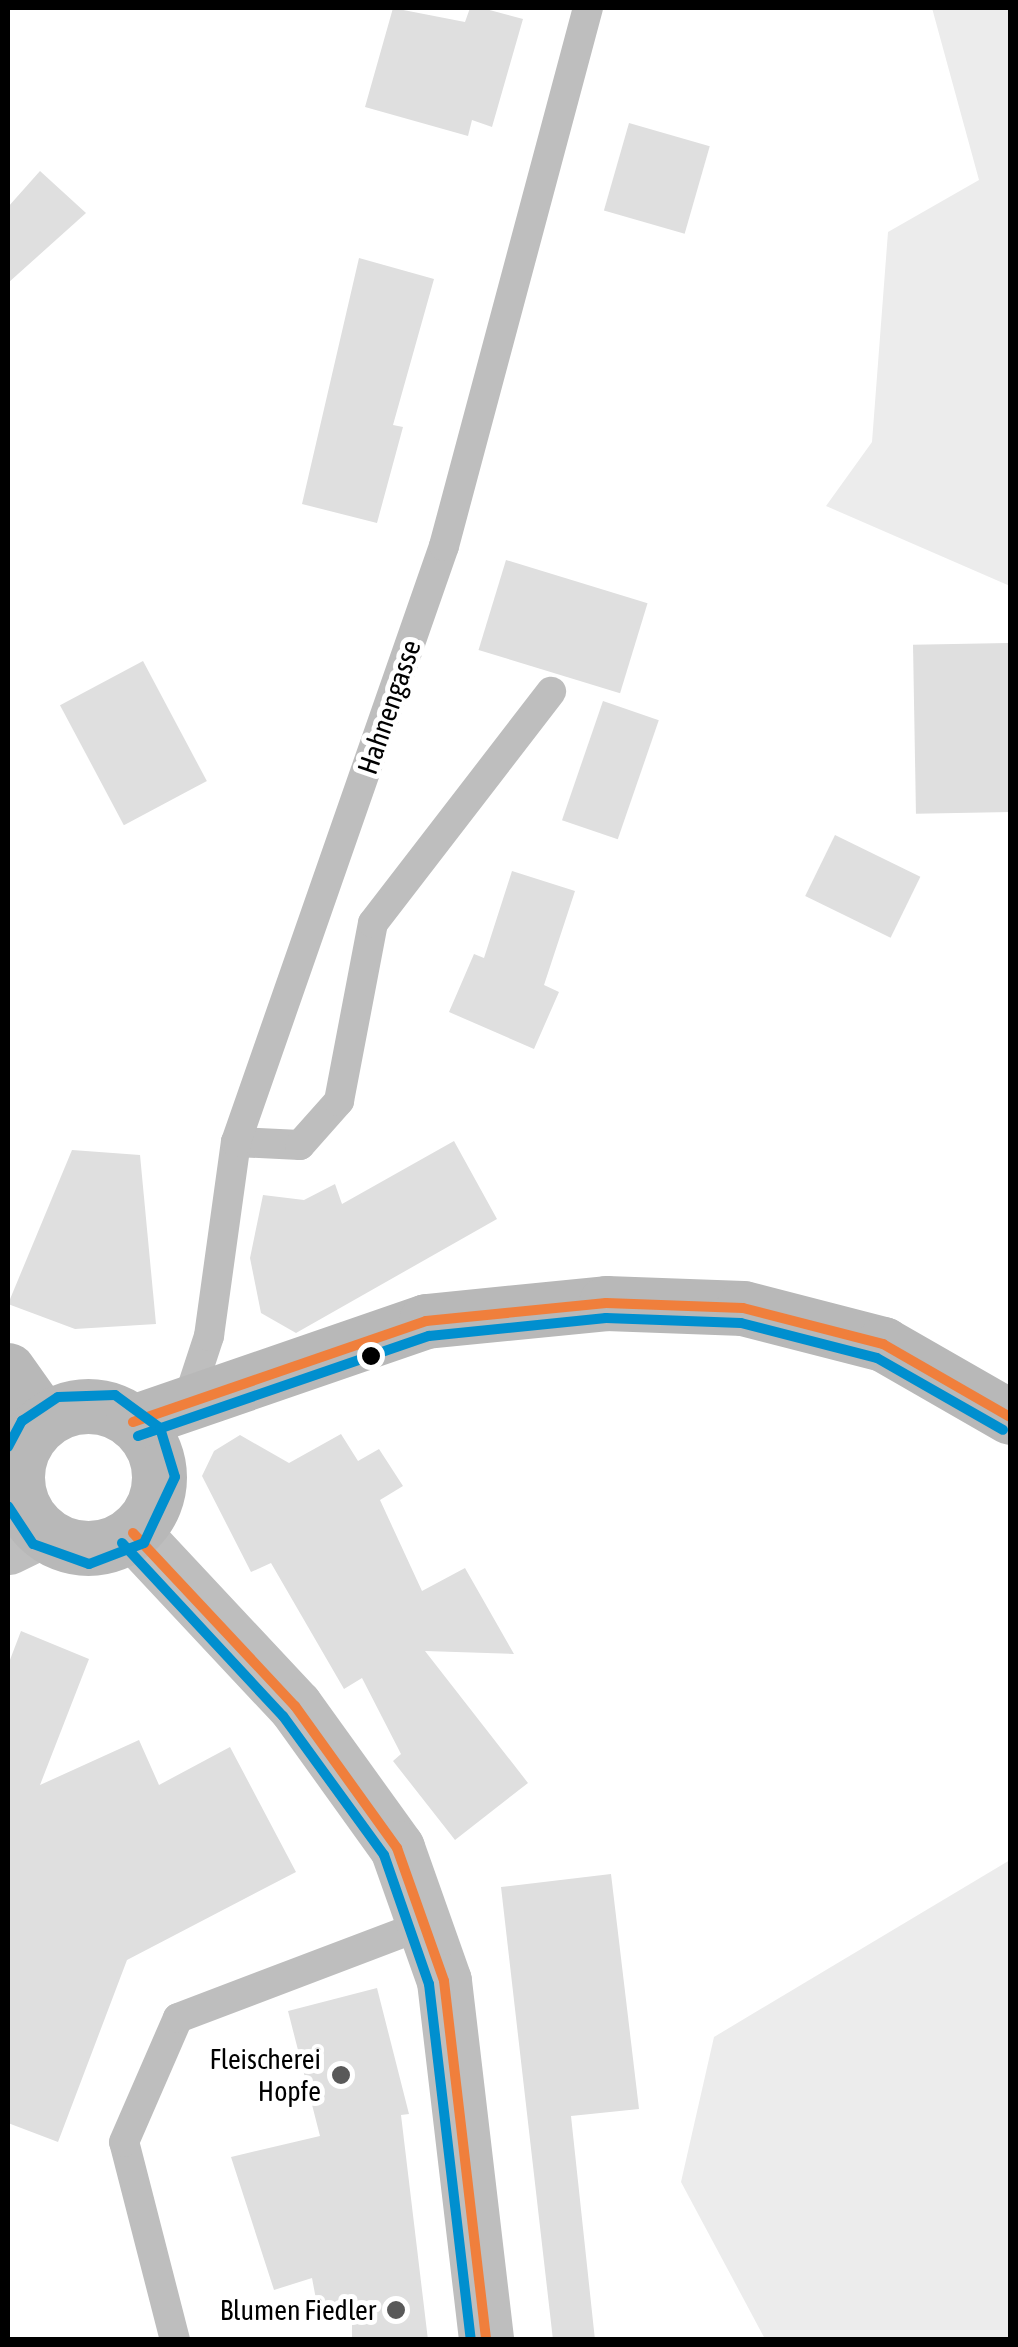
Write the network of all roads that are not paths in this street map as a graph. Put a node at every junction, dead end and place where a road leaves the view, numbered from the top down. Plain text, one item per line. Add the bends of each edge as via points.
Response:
1 (588, 8) edge
2 (551, 692) dead end
3 (236, 1142) junction
4 (8, 1370) edge
5 (187, 1403) junction
6 (1010, 1417) edge
7 (44, 1421) junction
8 (133, 1422) junction
9 (12, 1468) edge
10 (133, 1533) junction
11 (24, 1539) edge
12 (428, 1923) junction
13 (175, 2340) edge
14 (486, 2340) edge

1 - 3 lane, Hahnengasse via 444,546
2 - 3 lane via 374,922 339,1101 300,1145
3 - 5 lane, Hahnengasse via 209,1336
4 - 7 main road
5 - 6 main road via 426,1322 606,1302 743,1308 883,1344
5 - 8 main road
7 - 8 main road via 88,1406
7 - 9 main road
8 - 10 main road via 160,1477
9 - 11 main road
10 - 11 main road via 86,1549
10 - 12 street via 295,1706 396,1848
12 - 13 lane via 178,2018 124,2142
12 - 14 street via 466,2114

